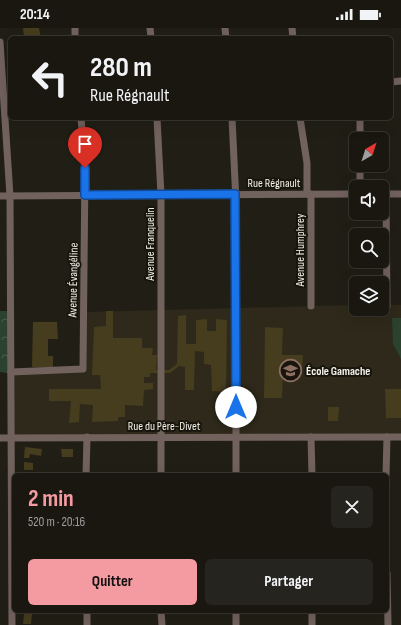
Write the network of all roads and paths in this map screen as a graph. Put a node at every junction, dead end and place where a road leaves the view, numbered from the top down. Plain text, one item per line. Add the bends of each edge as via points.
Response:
1 (0, 42) edge
2 (81, 120) edge
3 (157, 120) edge
4 (232, 120) edge
5 (300, 120) edge
6 (360, 120) edge
7 (360, 132) edge
8 (235, 194) junction
9 (309, 194) junction
10 (349, 194) edge
11 (389, 194) edge
12 (401, 194) edge
13 (85, 195) junction
14 (161, 195) junction
15 (0, 196) edge
16 (10, 196) junction
17 (385, 220) edge
18 (386, 276) edge
19 (311, 306) dead end
20 (10, 372) junction
21 (87, 437) junction
22 (161, 437) junction
23 (235, 437) junction
24 (311, 437) junction
25 (387, 437) junction
26 (401, 437) edge
27 (0, 438) edge
28 (11, 438) junction
29 (86, 473) edge
30 (161, 473) edge
31 (236, 473) edge
32 (312, 473) edge
33 (386, 473) edge
34 (87, 613) edge
35 (161, 613) edge
36 (236, 613) edge
37 (312, 613) edge
38 (388, 613) edge
39 (12, 625) edge
40 (87, 625) edge
41 (162, 625) edge
42 (236, 625) edge
43 (312, 625) edge
44 (388, 625) edge

1 - 16 street
2 - 13 street, Avenue Évangéline
3 - 14 street, Avenue Franquelin
4 - 8 street
5 - 9 street, Avenue Humphrey
6 - 7 street
8 - 9 street, Rue Régnault
8 - 14 street, Rue Régnault
8 - 23 street
9 - 10 street, Rue Régnault
9 - 19 street, Avenue Humphrey
11 - 12 street
13 - 14 street, Rue Régnault
13 - 16 street, Rue Régnault
13 - 20 street, Avenue Évangéline via 83,369
14 - 22 street, Avenue Franquelin
15 - 16 street, Rue Régnault
16 - 20 street
17 - 18 street
20 - 28 street
21 - 22 street, Rue du Père-Divet
21 - 28 street, Rue du Père-Divet
21 - 29 street
22 - 23 street, Rue du Père-Divet
22 - 30 street, Avenue Franquelin
23 - 24 street, Rue du Père-Divet
23 - 31 street
24 - 25 street, Rue du Père-Divet
24 - 32 street
25 - 26 street, Rue du Père-Divet
25 - 33 street
27 - 28 street, Rue du Père-Divet
28 - 39 street
34 - 40 street
35 - 41 street
36 - 42 street
37 - 43 street
38 - 44 street

